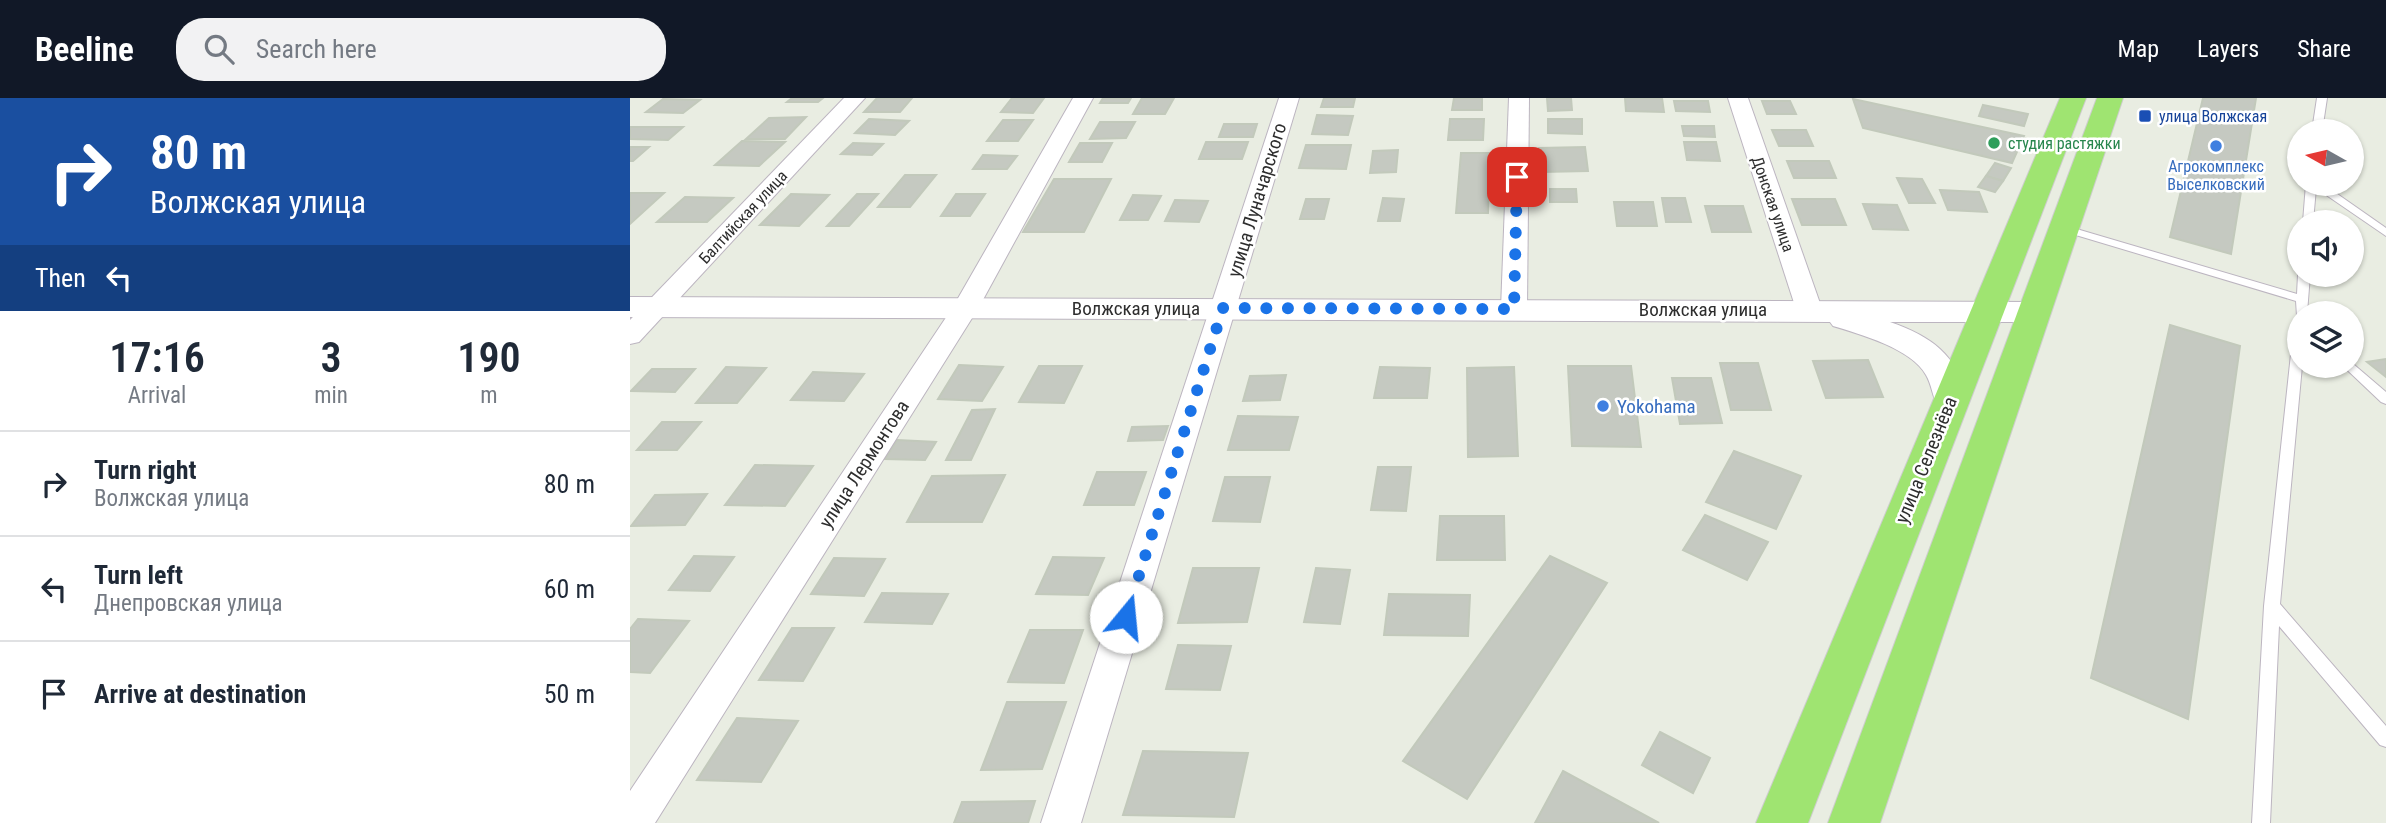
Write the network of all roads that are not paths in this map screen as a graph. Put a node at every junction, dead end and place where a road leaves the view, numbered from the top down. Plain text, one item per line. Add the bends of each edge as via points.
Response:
1 (855, 98) edge
2 (1083, 98) edge
3 (1289, 98) edge
4 (1519, 98) edge
5 (1738, 98) edge
6 (2073, 98) edge
7 (2110, 98) edge
8 (2322, 98) edge
9 (2319, 119) edge
10 (2333, 196) edge
11 (2063, 228) junction
12 (2386, 233) edge
13 (2303, 287) edge
14 (2302, 299) joint
15 (644, 307) edge
16 (965, 307) junction
17 (1223, 308) junction
18 (1514, 309) junction
19 (1809, 309) junction
20 (1987, 312) junction
21 (2033, 312) junction
22 (630, 336) edge
23 (2295, 378) edge
24 (2362, 378) edge
25 (1951, 397) junction
26 (2386, 399) edge
27 (2272, 606) junction
28 (2386, 739) edge
29 (632, 823) edge
30 (1061, 823) edge
31 (1782, 823) edge
32 (1854, 823) edge
33 (2261, 823) edge

1 - 15 street, Балтийская улица
2 - 16 street, улица Лермонтова
3 - 17 street, улица Луначарского
4 - 18 street
5 - 19 street, Донская улица
6 - 20 main road, улица Селезнёва
7 - 11 main road
8 - 9 lane
10 - 12 lane
11 - 14 lane
11 - 21 main road
13 - 14 lane
15 - 16 street, Волжская улица
15 - 22 street, Балтийская улица
16 - 17 street, Волжская улица
16 - 29 street, улица Лермонтова
17 - 18 street, Волжская улица
17 - 30 street, улица Луначарского
18 - 19 street, Волжская улица
19 - 20 street, Волжская улица
19 - 25 street, Волжская улица via 1880,328 1931,358
20 - 21 street, Волжская улица
20 - 25 main road, улица Селезнёва
21 - 32 main road
23 - 27 lane
24 - 26 lane
25 - 31 main road, улица Селезнёва
27 - 28 lane
27 - 33 lane

